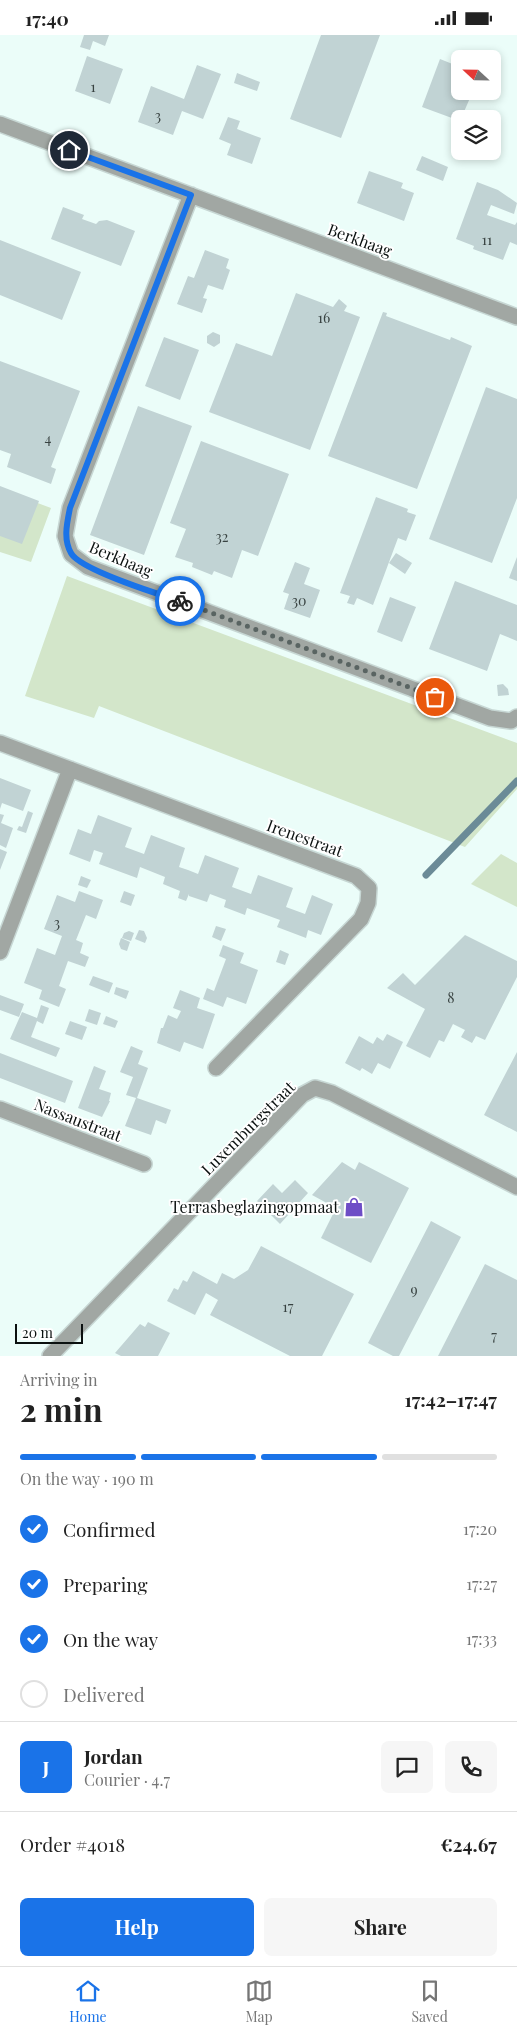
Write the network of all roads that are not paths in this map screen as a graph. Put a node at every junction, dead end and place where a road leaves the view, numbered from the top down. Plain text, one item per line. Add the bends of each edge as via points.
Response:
1 (0, 124) edge
2 (191, 195) junction
3 (517, 317) edge
4 (517, 717) edge
5 (0, 743) edge
6 (70, 769) junction
7 (0, 951) edge
8 (216, 1068) dead end
9 (0, 1109) edge
10 (144, 1164) dead end
11 (517, 1187) edge
12 (50, 1356) edge

1 - 2 street, Berkhaag
2 - 3 street, Berkhaag
2 - 4 street, Berkhaag via 70,508 65,536 71,554 88,567 490,718 511,721
5 - 6 street, Irenestraat
6 - 7 street
6 - 8 street, Irenestraat via 356,876 369,888 368,903 361,919
9 - 10 street, Nassaustraat
11 - 12 street, Luxemburgstraat via 332,1093 315,1088 302,1095

